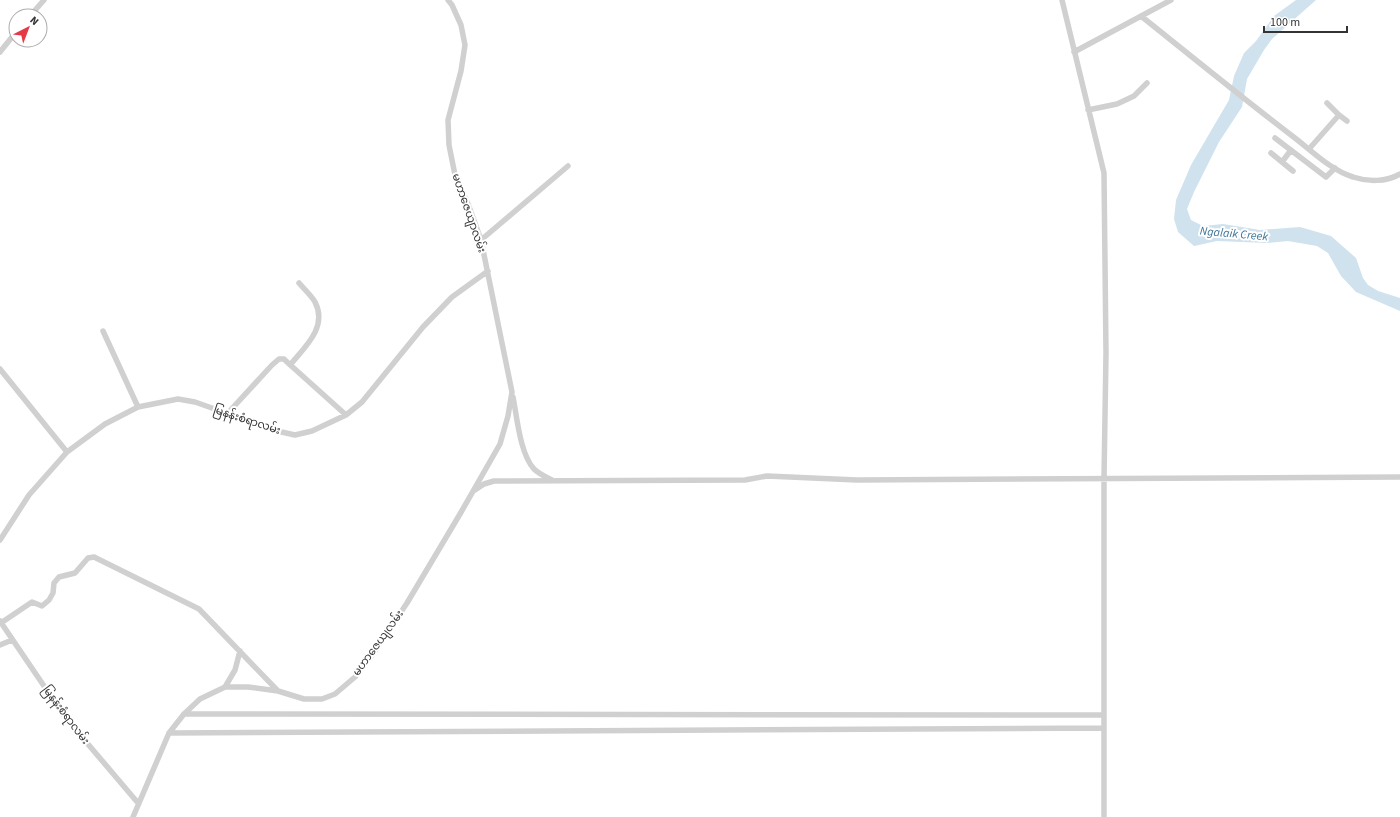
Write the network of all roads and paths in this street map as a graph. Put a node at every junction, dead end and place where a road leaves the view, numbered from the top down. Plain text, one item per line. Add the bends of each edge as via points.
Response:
1 (44, 0) edge
2 (448, 0) edge
3 (1062, 0) edge
4 (1171, 0) edge
5 (37, 8) edge
6 (1141, 16) junction
7 (8, 42) edge
8 (0, 52) edge
9 (1074, 52) junction
10 (1147, 83) dead end
11 (1327, 103) dead end
12 (1088, 110) junction
13 (1339, 115) junction
14 (1347, 122) dead end
15 (1275, 138) dead end
16 (1309, 149) junction
17 (1291, 150) junction
18 (1271, 153) dead end
19 (1282, 162) junction
20 (568, 166) dead end
21 (1335, 168) junction
22 (1293, 171) dead end
23 (1400, 174) edge
24 (481, 240) junction
25 (488, 271) junction
26 (299, 283) dead end
27 (103, 331) dead end
28 (290, 365) junction
29 (0, 369) edge
30 (512, 392) junction
31 (138, 407) junction
32 (227, 414) junction
33 (346, 415) junction
34 (67, 452) junction
35 (483, 472) joint
36 (1400, 477) edge
37 (1104, 479) junction
38 (554, 481) junction
39 (474, 490) junction
40 (0, 540) edge
41 (0, 622) edge
42 (12, 640) junction
43 (0, 645) edge
44 (240, 651) junction
45 (225, 687) junction
46 (278, 691) junction
47 (184, 714) junction
48 (1104, 715) junction
49 (1104, 728) junction
50 (169, 733) junction
51 (138, 804) junction
52 (134, 817) edge
53 (1104, 817) edge

1 - 5 street
2 - 24 street, မဟာဇေယျာလမ်း via 461,25 465,45 448,120 449,145 455,175
3 - 9 street
4 - 6 street
6 - 9 street
6 - 16 street
7 - 8 street
9 - 12 street
10 - 12 street via 1134,96 1117,104
11 - 13 street
12 - 37 street via 1104,173
13 - 14 street
13 - 16 street
15 - 17 street
16 - 21 street
17 - 19 street
17 - 21 street via 1326,177
18 - 19 street
19 - 22 street
20 - 24 street
21 - 23 street via 1352,177 1371,181 1384,180
24 - 25 street, မဟာဇေယျာလမ်း
25 - 30 street, မဟာဇေယျာလမ်း
25 - 33 street, မြနန်းစံရာလမ်း via 452,297 432,317 362,402
26 - 28 street via 315,303 319,326 315,335
27 - 31 street
28 - 32 street via 284,359 276,362
28 - 33 street
29 - 34 street
30 - 35 street, မဟာဇေယျာလမ်း via 500,444
30 - 38 street via 524,452 534,470
31 - 32 street, မြနန်းစံရာလမ်း via 178,399 195,402
31 - 34 street, မြနန်းစံရာလမ်း via 105,424
32 - 33 street, မြနန်းစံရာလမ်း via 295,435 312,431
34 - 40 street, မြနန်းစံရာလမ်း via 29,496
35 - 39 street, မဟာဇေယျလမ်း
36 - 37 street
37 - 38 street via 857,480 767,476 745,480
37 - 48 street
38 - 39 street via 494,482
39 - 46 street, မဟာဇေယျလမ်း via 407,603 355,677 334,694 322,699 304,699
41 - 42 street, မြနန်းစံရာလမ်း
41 - 44 street via 32,602 42,606 49,600 54,583 59,577 75,573 88,558 94,557 200,609
42 - 43 street
42 - 51 street, မြနန်းစံရာလမ်း via 65,717
44 - 45 street via 235,670
44 - 46 street
45 - 46 street, မဟာဇေယျလမ်း
45 - 47 street, မဟာဇေယျလမ်း via 200,699
47 - 48 street
47 - 50 street, မဟာဇေယျလမ်း
48 - 49 street
49 - 50 street
49 - 53 street
50 - 51 street, မဟာဇေယျလမ်း
51 - 52 street, မဟာဇေယျလမ်း

